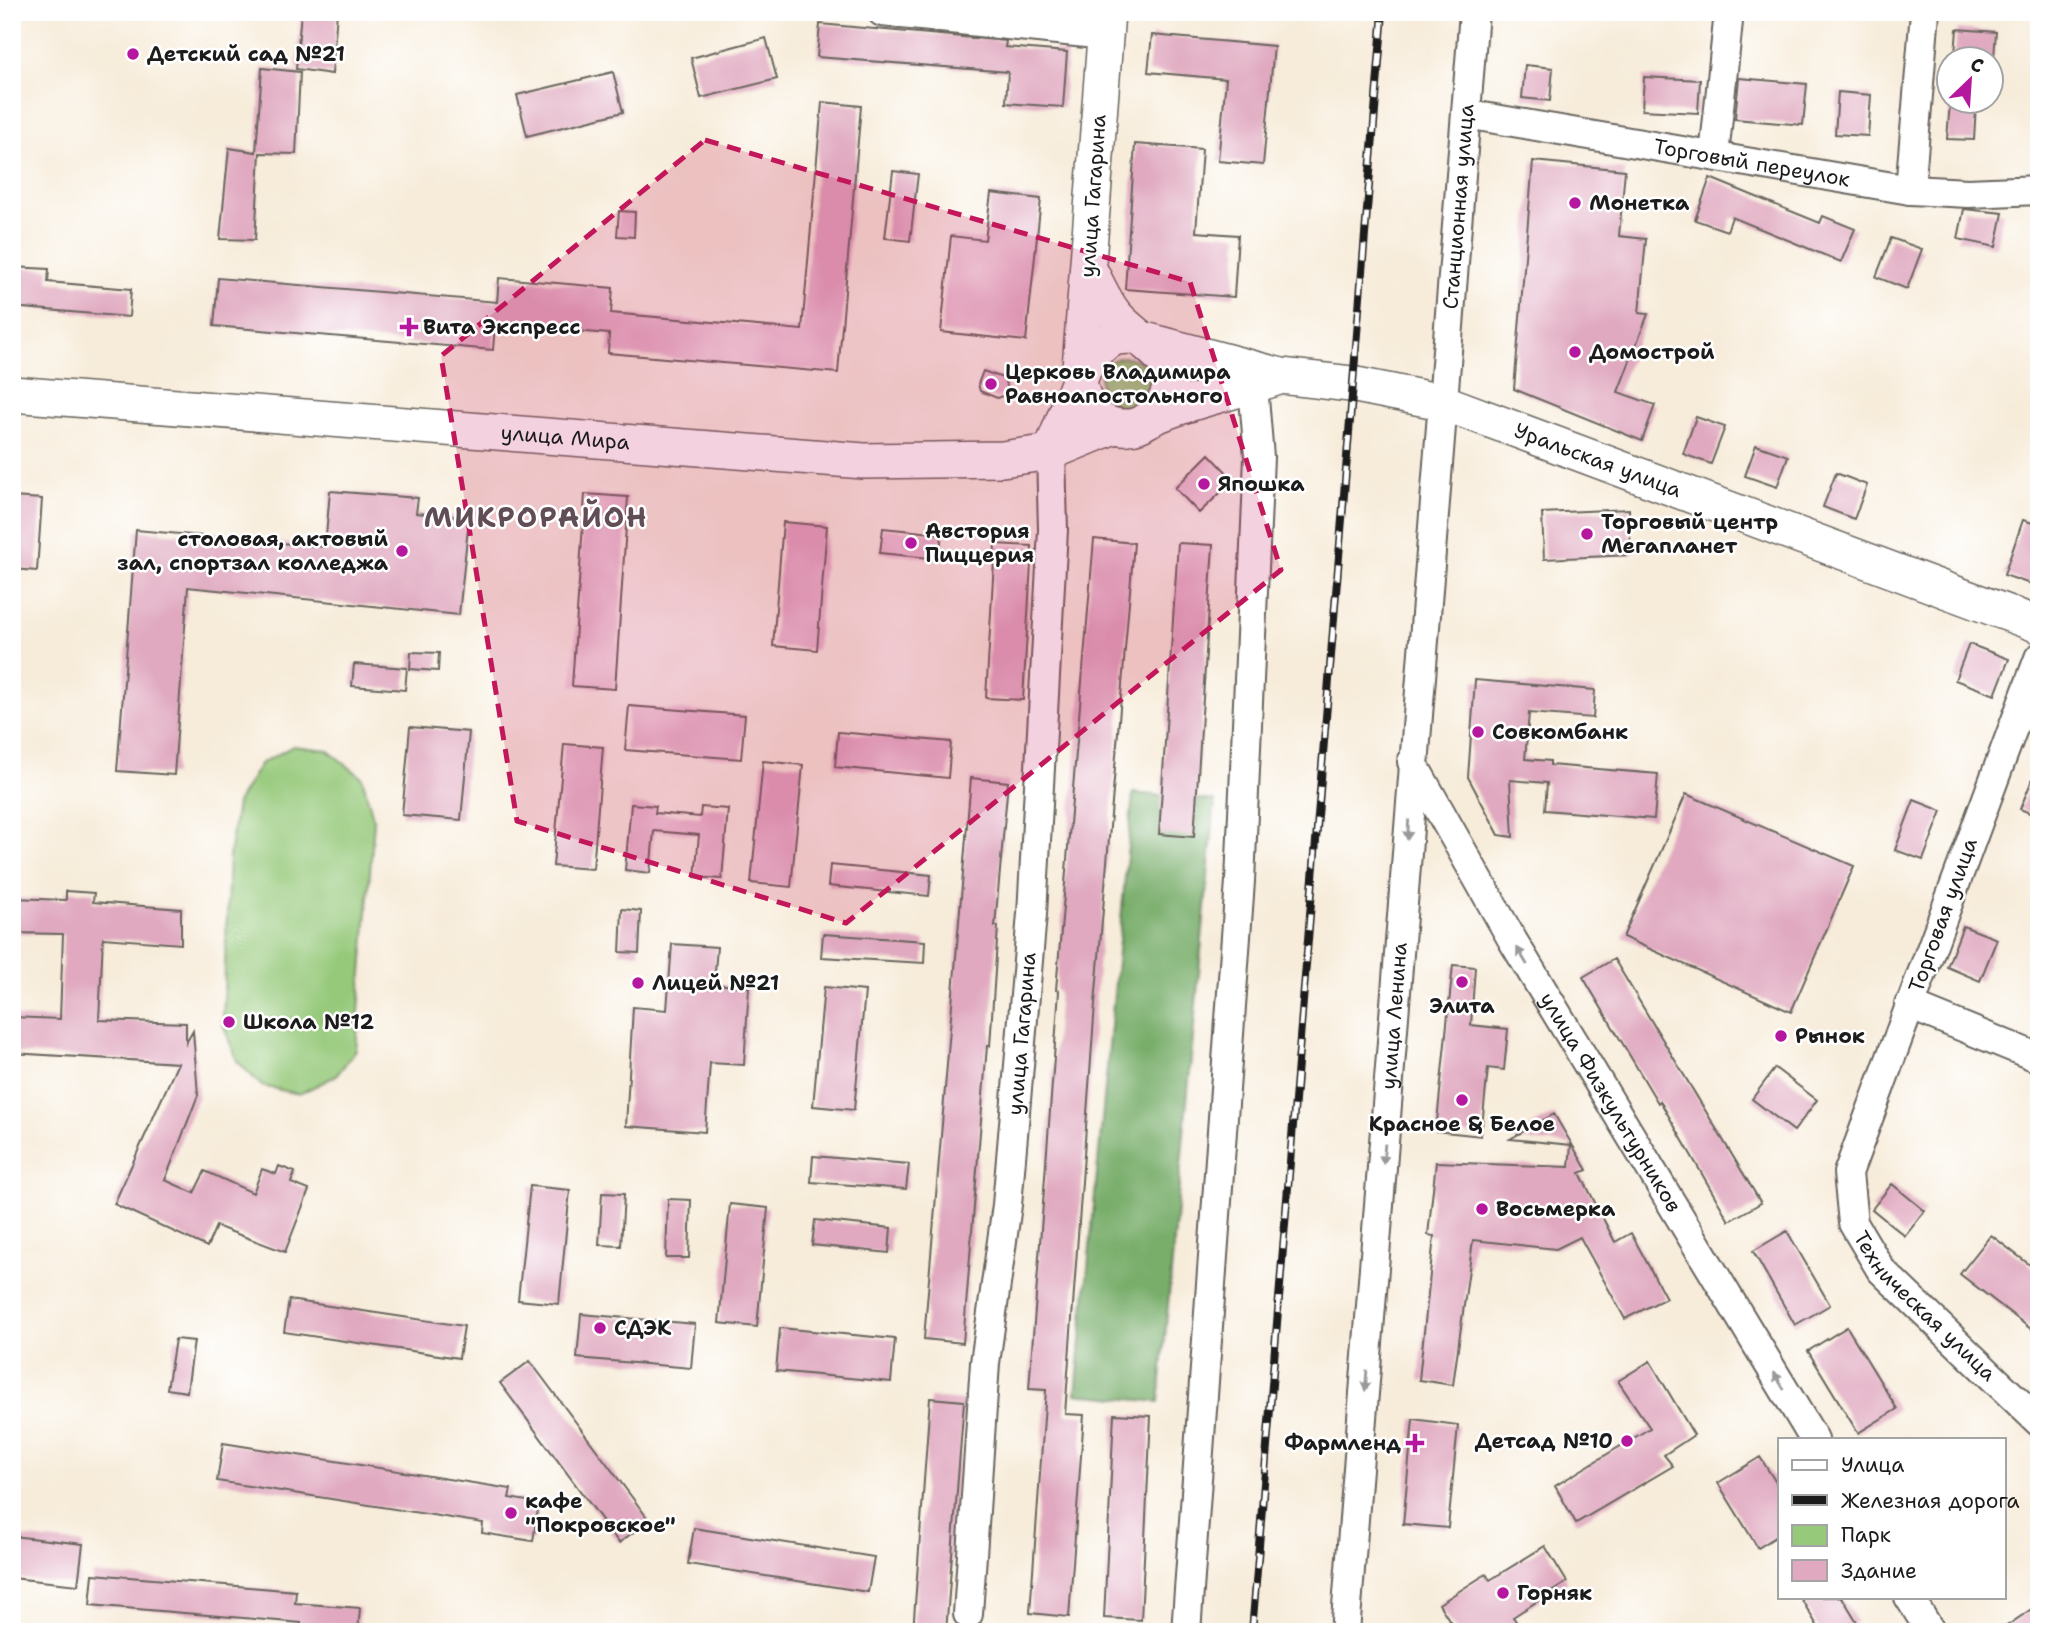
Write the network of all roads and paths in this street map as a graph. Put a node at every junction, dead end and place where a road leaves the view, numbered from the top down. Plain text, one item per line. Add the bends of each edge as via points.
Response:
1 (882, 12) edge
2 (1474, 12) edge
3 (1729, 12) edge
4 (1925, 12) edge
5 (1106, 24) edge
6 (1466, 114) junction
7 (1714, 156) junction
8 (1910, 190) junction
9 (2039, 190) edge
10 (1088, 267) junction
11 (1144, 341) junction
12 (1079, 381) junction
13 (1267, 381) junction
14 (12, 394) edge
15 (1442, 402) junction
16 (1156, 415) junction
17 (1114, 426) junction
18 (1051, 452) junction
19 (2039, 625) edge
20 (2039, 658) edge
21 (1412, 762) junction
22 (1909, 1005) junction
23 (2039, 1058) edge
24 (1848, 1173) joint
25 (2039, 1422) edge
26 (1813, 1438) edge
27 (1910, 1598) edge
28 (968, 1614) dead end
29 (1185, 1632) edge
30 (1345, 1632) edge
31 (1931, 1632) edge

1 - 5 street
2 - 6 street, Станционная улица
3 - 7 street
4 - 8 street
5 - 10 main road, улица Гагарина
6 - 7 street, Торговый переулок
6 - 15 street, Станционная улица
7 - 8 street, Торговый переулок
8 - 9 street, Торговый переулок
10 - 11 main road via 1114,315
10 - 12 main road, улица Гагарина
11 - 12 main road via 1115,337 1102,343 1086,359
11 - 13 main road, Уральская улица
11 - 16 main road via 1161,355 1170,375 1168,397
12 - 17 main road via 1089,409
12 - 18 main road
13 - 15 main road, Уральская улица via 1351,384
13 - 16 main road
13 - 29 street via 1259,457 1240,881
14 - 18 main road, улица Мира via 864,461 1002,460
15 - 19 main road, Уральская улица
15 - 21 street, улица Ленина
16 - 17 main road via 1129,427
17 - 18 main road, улица Мира
18 - 28 street, улица Гагарина via 1053,530 1032,914 1006,1206 985,1363
20 - 22 street, Торговая улица
26 -> 21 street, улица Физкультурников via 1513,941
21 -> 30 street, улица Ленина
22 - 23 street
22 - 24 street, Торговая улица
24 - 25 street, Техническая улица via 1853,1223 1881,1270
27 - 31 street

